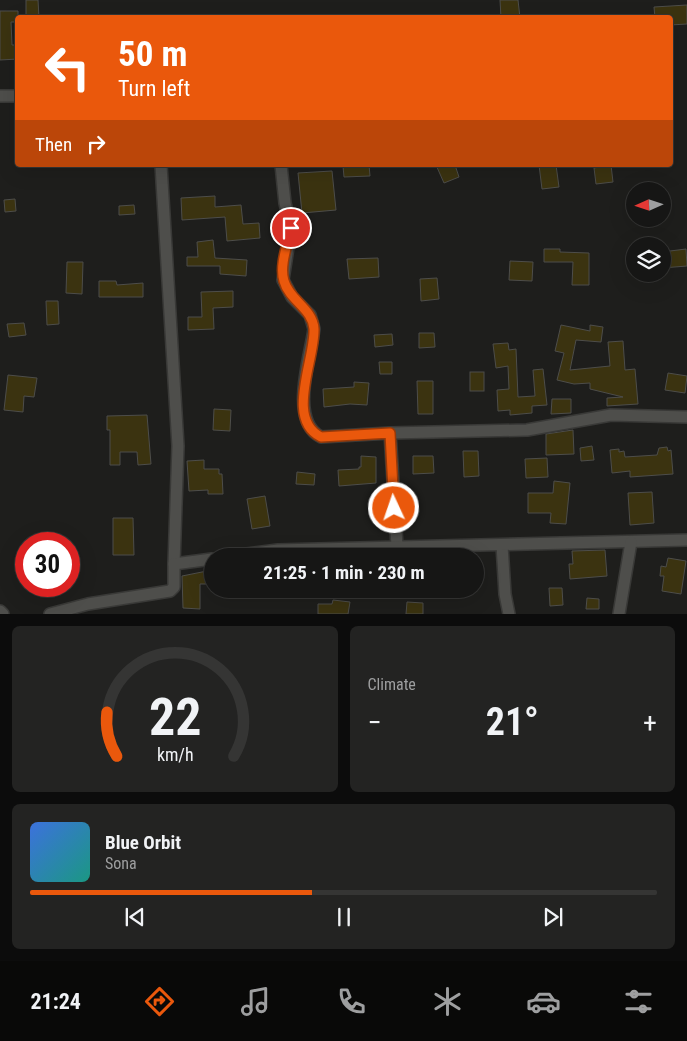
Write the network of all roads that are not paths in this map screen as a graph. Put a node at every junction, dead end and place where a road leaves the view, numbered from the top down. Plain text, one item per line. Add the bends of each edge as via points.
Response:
1 (0, 96) edge
2 (15, 96) edge
3 (155, 167) edge
4 (161, 167) edge
5 (281, 167) edge
6 (687, 417) edge
7 (390, 433) junction
8 (687, 540) edge
9 (631, 542) junction
10 (502, 545) junction
11 (397, 546) junction
12 (338, 548) edge
13 (204, 560) edge
14 (174, 564) junction
15 (50, 614) edge
16 (509, 614) edge
17 (619, 614) edge

1 - 2 street
3 - 14 street via 170,413
4 - 14 street via 178,446
5 - 7 street via 291,228 283,280 292,297 310,315 314,329 303,412 314,433 321,437
6 - 7 street via 611,415 527,430
7 - 11 street
8 - 9 street
9 - 10 street
9 - 17 street
10 - 11 street
10 - 16 street
11 - 12 street
13 - 14 street
14 - 15 street via 174,587 170,591 88,604

